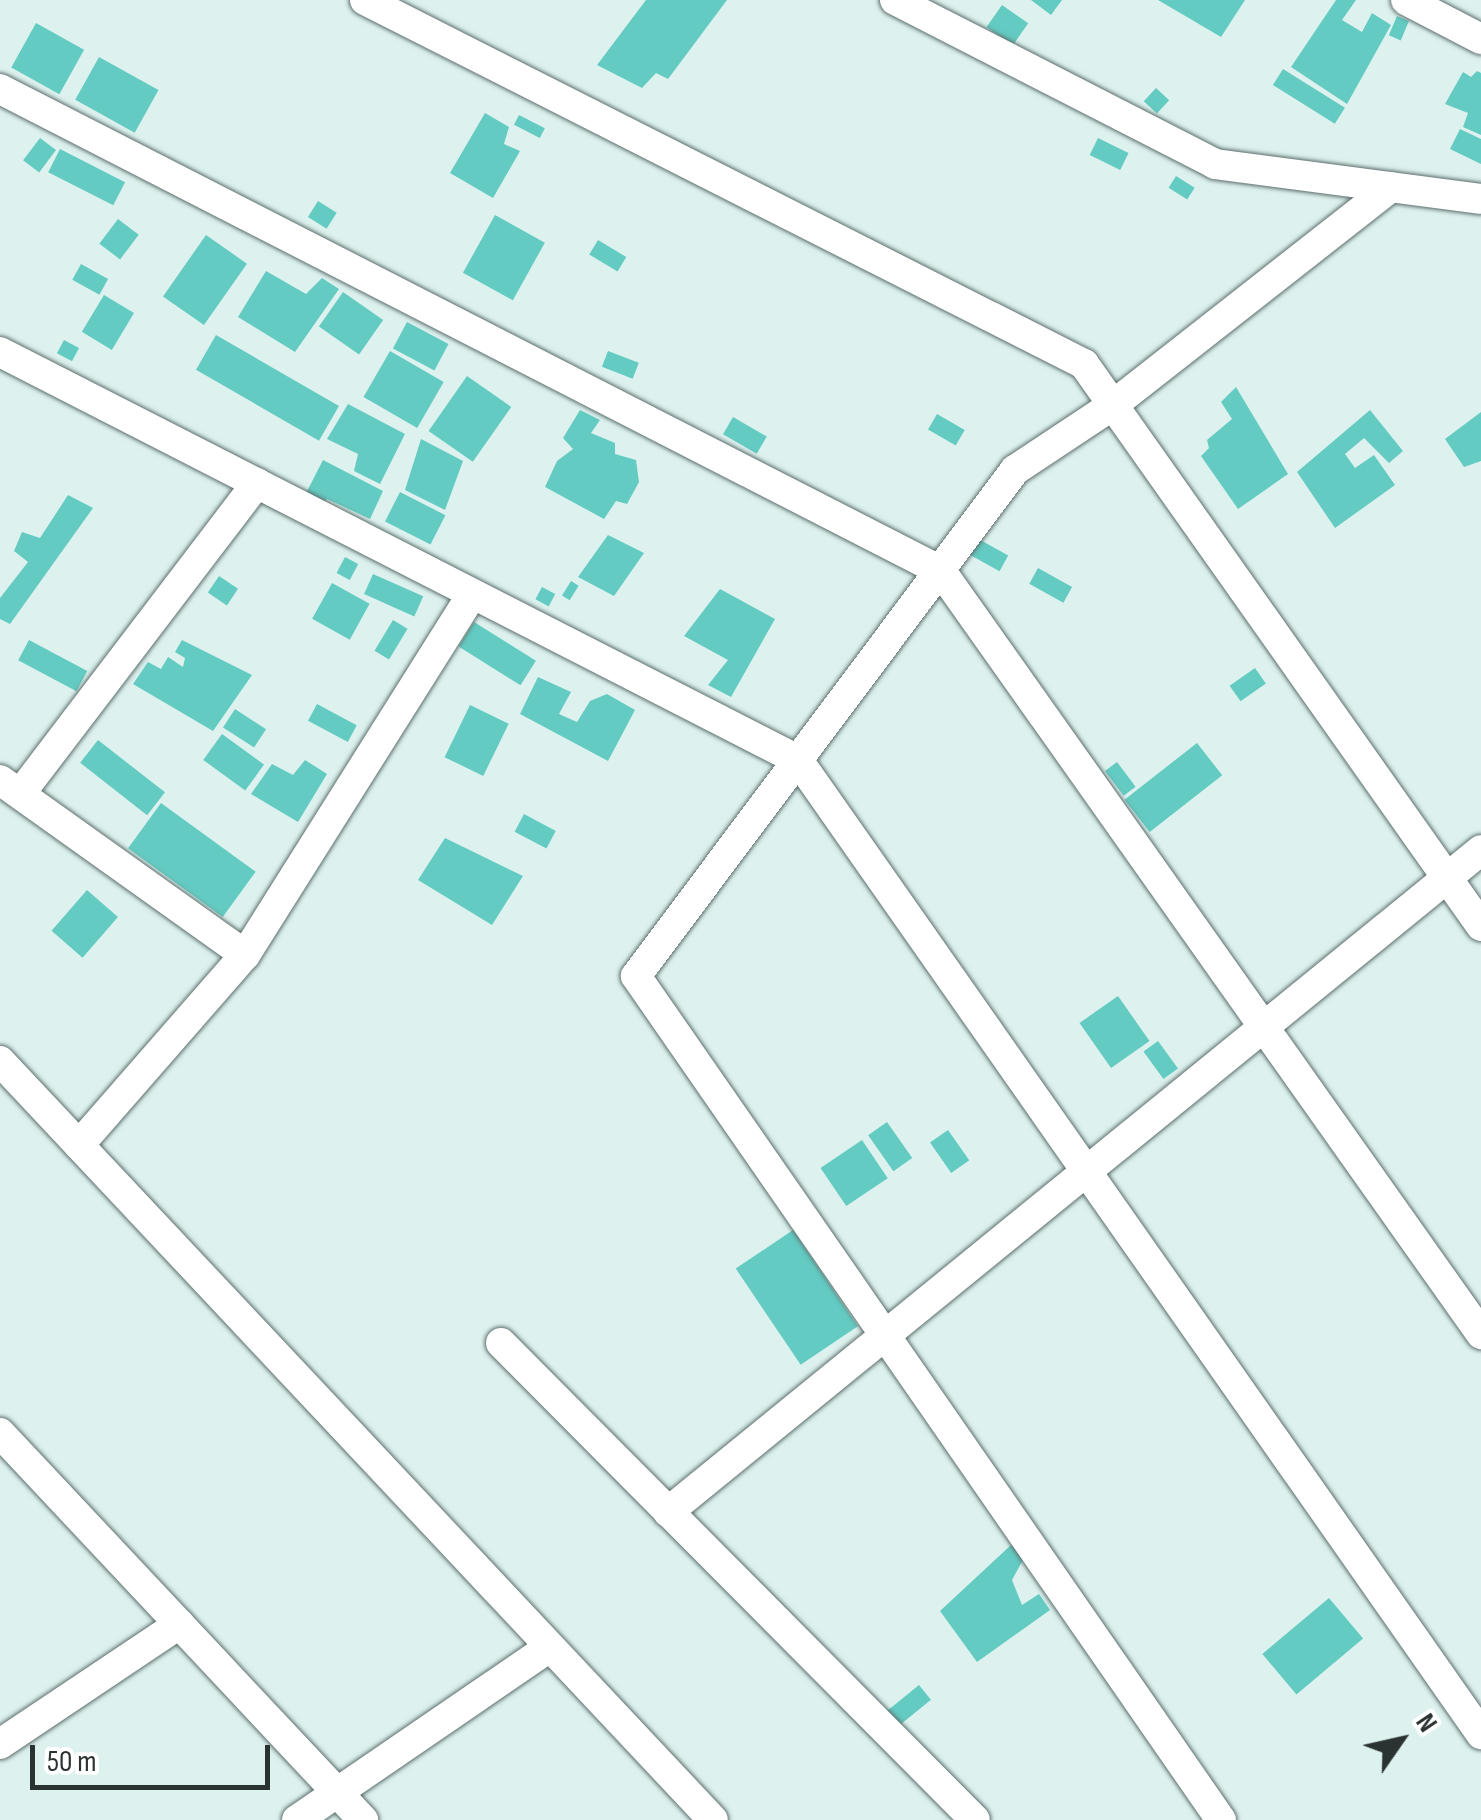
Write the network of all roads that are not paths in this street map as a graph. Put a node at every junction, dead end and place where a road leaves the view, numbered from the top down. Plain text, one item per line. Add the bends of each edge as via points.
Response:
1 (365, 0) edge
2 (895, 0) edge
3 (1406, 0) edge
4 (1481, 40) edge
5 (0, 89) edge
6 (1391, 187) junction
7 (1481, 198) edge
8 (0, 352) edge
9 (1113, 405) junction
10 (257, 483) junction
11 (940, 570) junction
12 (472, 594) junction
13 (798, 760) junction
14 (10, 787) edge
15 (1481, 850) edge
16 (1447, 878) junction
17 (1481, 926) edge
18 (245, 955) junction
19 (1264, 1027) junction
20 (0, 1061) edge
21 (79, 1146) junction
22 (1086, 1171) junction
23 (1481, 1334) edge
24 (885, 1335) junction
25 (500, 1343) dead end
26 (7, 1452) edge
27 (668, 1512) junction
28 (179, 1624) junction
29 (550, 1647) junction
30 (1481, 1734) edge
31 (0, 1744) edge
32 (338, 1793) junction
33 (297, 1820) edge
34 (363, 1820) edge
35 (713, 1820) edge
36 (975, 1820) edge
37 (1221, 1820) edge

1 - 9 street via 1084,364
2 - 6 street via 1216,164
3 - 4 street
5 - 11 street
6 - 7 street
6 - 9 street
8 - 10 street
9 - 11 street via 1016,470
9 - 16 street
10 - 12 street
10 - 14 street
11 - 13 street
11 - 19 street
12 - 13 street
12 - 18 street
13 - 22 street
13 - 24 street via 636,976
14 - 18 street
15 - 16 street
16 - 17 street
16 - 19 street
18 - 21 street
19 - 22 street
19 - 23 street
20 - 21 street
21 - 29 street
22 - 24 street
22 - 30 street
24 - 27 street
24 - 37 street
25 - 27 street
26 - 28 street
27 - 36 street
28 - 31 street
28 - 32 street
29 - 32 street
29 - 35 street
32 - 33 street
32 - 34 street

